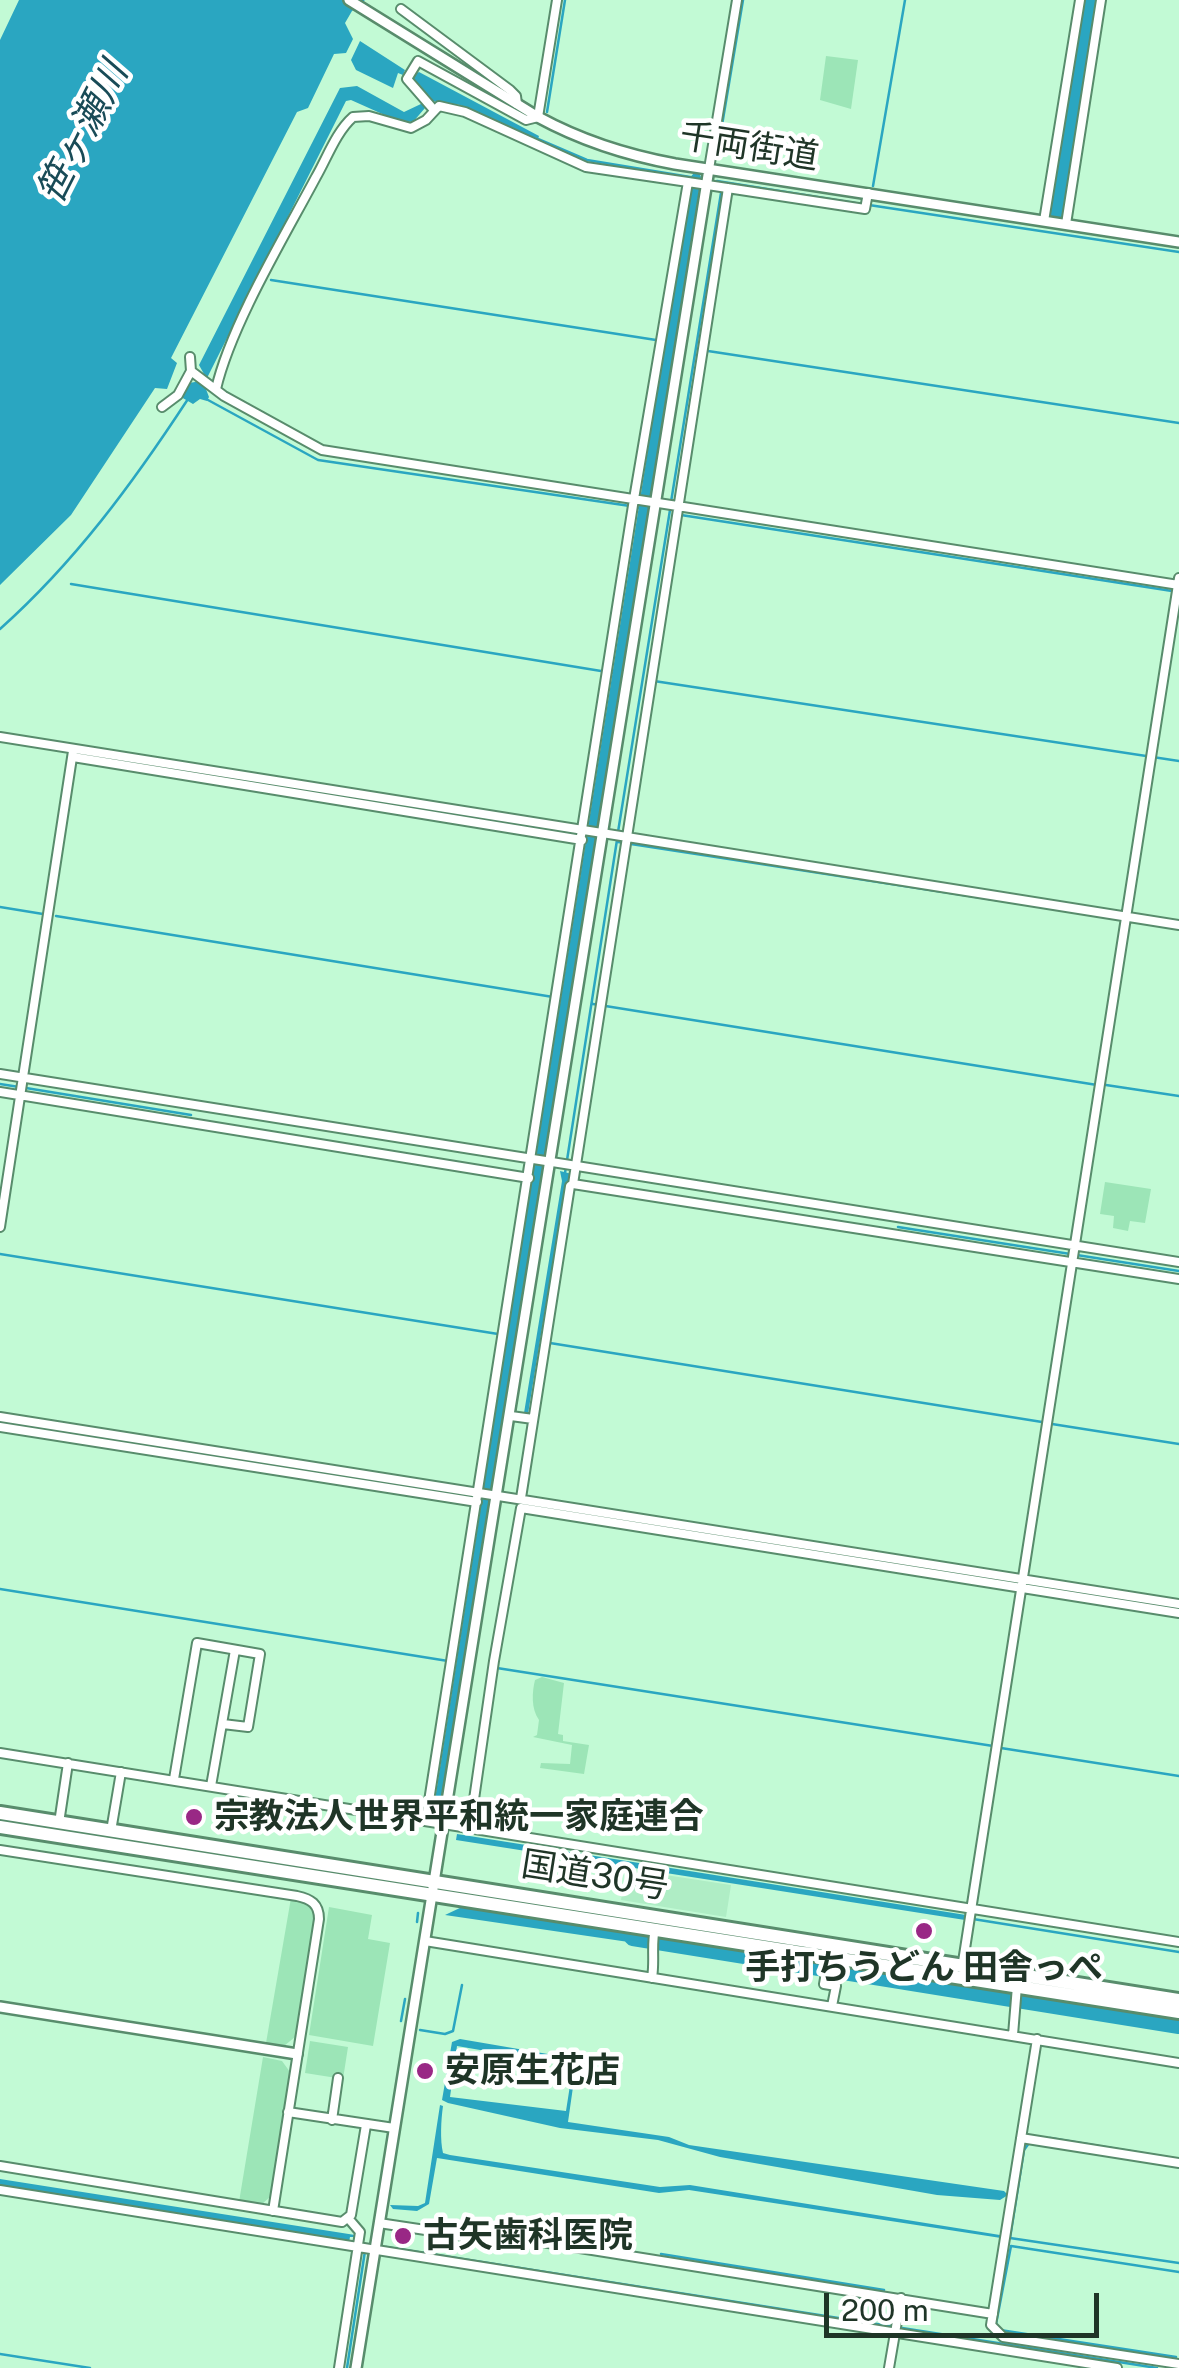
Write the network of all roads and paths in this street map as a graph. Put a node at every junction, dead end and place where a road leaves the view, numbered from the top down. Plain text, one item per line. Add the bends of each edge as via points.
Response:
1 (349, 0) edge
2 (556, 0) edge
3 (737, 0) edge
4 (1080, 0) edge
5 (1102, 0) edge
6 (401, 9) dead end
7 (429, 104) junction
8 (516, 104) junction
9 (538, 118) junction
10 (709, 169) junction
11 (696, 184) junction
12 (728, 188) junction
13 (866, 201) junction
14 (1044, 221) junction
15 (1066, 224) junction
16 (1179, 242) edge
17 (190, 357) dead end
18 (191, 371) junction
19 (209, 383) junction
20 (162, 407) dead end
21 (661, 506) junction
22 (1178, 586) edge
23 (0, 737) edge
24 (73, 752) junction
25 (606, 836) junction
26 (1128, 919) junction
27 (1179, 924) edge
28 (0, 1074) edge
29 (22, 1087) junction
30 (0, 1092) edge
31 (184, 1113) junction
32 (357, 1142) junction
33 (536, 1166) junction
34 (572, 1172) junction
35 (0, 1227) edge
36 (1074, 1254) junction
37 (1179, 1262) edge
38 (1179, 1278) edge
39 (0, 1417) edge
40 (524, 1418) junction
41 (0, 1427) edge
42 (65, 1432) junction
43 (485, 1495) junction
44 (519, 1501) junction
45 (1023, 1584) junction
46 (1179, 1604) edge
47 (1179, 1613) edge
48 (235, 1650) junction
49 (222, 1724) junction
50 (0, 1753) edge
51 (68, 1768) junction
52 (121, 1772) junction
53 (174, 1780) junction
54 (212, 1786) junction
55 (0, 1814) edge
56 (426, 1820) junction
57 (59, 1823) junction
58 (445, 1823) junction
59 (470, 1826) junction
60 (0, 1827) edge
61 (111, 1831) junction
62 (0, 1850) edge
63 (434, 1888) junction
64 (970, 1915) junction
65 (654, 1931) junction
66 (424, 1941) junction
67 (1179, 1942) edge
68 (828, 1959) junction
69 (961, 1972) junction
70 (652, 1978) junction
71 (1017, 1990) junction
72 (1179, 2000) edge
73 (832, 2006) junction
74 (0, 2008) edge
75 (1179, 2012) edge
76 (1013, 2035) junction
77 (1037, 2039) junction
78 (297, 2054) junction
79 (1179, 2063) edge
80 (338, 2078) dead end
81 (288, 2112) junction
82 (332, 2120) junction
83 (366, 2125) junction
84 (388, 2128) junction
85 (1022, 2138) junction
86 (1179, 2163) edge
87 (0, 2166) edge
88 (0, 2190) edge
89 (273, 2210) junction
90 (348, 2218) junction
91 (380, 2222) junction
92 (366, 2249) junction
93 (900, 2298) junction
94 (993, 2314) junction
95 (895, 2329) junction
96 (1179, 2364) edge
97 (339, 2368) edge
98 (356, 2368) edge
99 (890, 2368) edge
100 (1117, 2368) edge

1 - 8 street, 千両街道
2 - 9 street
3 - 10 street
4 - 14 street
5 - 15 street
6 - 8 street via 510,90
7 - 9 street via 409,84 418,62 526,120
7 - 11 street via 458,109 586,167
7 - 19 street via 426,120 411,128 360,114 346,122
8 - 9 street, 千両街道
9 - 10 street, 千両街道 via 601,146
10 - 11 street
10 - 13 street, 千両街道
11 - 12 street
11 - 21 street
11 - 21 street
12 - 13 street
12 - 21 street
13 - 14 street, 千両街道
14 - 15 street, 千両街道
15 - 16 street, 千両街道
17 - 18 street
18 - 19 street
18 - 20 street
19 - 21 street via 322,450
21 - 22 street
21 - 25 street
21 - 25 street
21 - 25 street via 650,680
22 - 26 street
23 - 24 street
24 - 25 street
24 - 29 street
25 - 26 street
25 - 33 street
25 - 33 street
25 - 34 street via 600,1005
26 - 27 street
26 - 36 street
28 - 29 street
29 - 30 street
29 - 31 street
29 - 31 street
29 - 35 street
31 - 32 street
31 - 32 street
32 - 33 street
32 - 33 street
33 - 34 street
33 - 40 street
33 - 43 street
34 - 36 street
34 - 36 street
34 - 40 street
36 - 37 street
36 - 38 street
36 - 45 street
39 - 42 street
40 - 43 street
40 - 44 street
41 - 42 street
42 - 43 street
43 - 44 street
43 - 56 street
43 - 58 street
44 - 45 street
44 - 59 street
45 - 46 street
45 - 47 street
45 - 64 street
48 - 49 street
48 - 49 street via 260,1654 248,1728
48 - 53 street via 198,1644
49 - 54 street
50 - 51 street
51 - 52 street
51 - 57 street
52 - 53 street
52 - 61 street
53 - 54 street
54 - 56 street
55 - 57 highway, 国道30号
56 - 58 street
57 - 61 highway, 国道30号
58 - 59 street
58 - 63 street
59 - 64 street
60 - 63 highway, 国道30号
61 - 63 highway, 国道30号
62 - 78 street via 310,1900 319,1919
63 - 65 highway, 国道30号
63 - 66 street
63 - 69 highway, 国道30号
64 - 67 street
64 - 69 street
65 - 68 highway, 国道30号
65 - 70 street
66 - 70 street
66 - 84 street
68 - 69 highway, 国道30号
68 - 73 street via 824,1984 836,1986
69 - 71 highway, 国道30号
69 - 72 highway, 国道30号
70 - 73 street
71 - 75 highway, 国道30号
71 - 76 street
73 - 76 street
74 - 78 street
76 - 77 street
77 - 79 street
77 - 85 street
78 - 81 street
80 - 82 street
81 - 82 street
81 - 89 street
82 - 83 street
83 - 84 street
83 - 90 street
84 - 91 street
85 - 86 street
85 - 94 street
87 - 89 street
88 - 92 street
89 - 90 street
90 - 92 street
91 - 92 street
91 - 93 street
92 - 95 street
92 - 97 street
92 - 98 street
93 - 94 street
93 - 95 street
94 - 96 street via 992,2325 1003,2336
95 - 99 street
95 - 100 street

